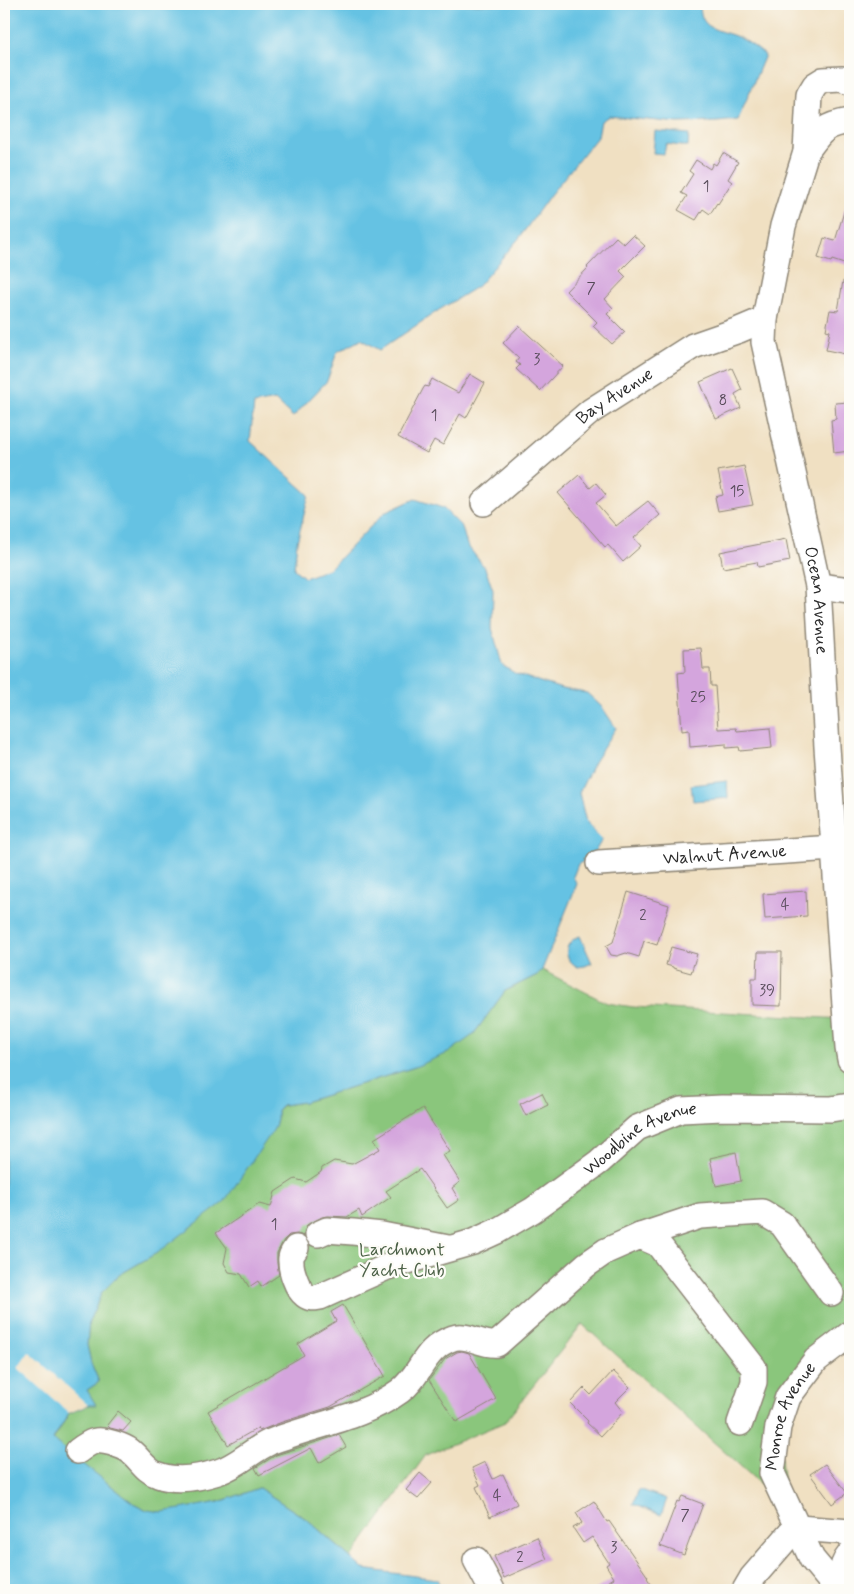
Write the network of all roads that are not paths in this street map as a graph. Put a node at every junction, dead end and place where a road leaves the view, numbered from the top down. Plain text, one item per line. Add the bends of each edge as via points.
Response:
1 (850, 82) edge
2 (850, 121) edge
3 (806, 152) junction
4 (765, 319) junction
5 (484, 503) dead end
6 (818, 586) junction
7 (850, 590) edge
8 (842, 848) edge
9 (599, 863) dead end
10 (850, 1059) edge
11 (850, 1106) edge
12 (318, 1234) dead end
13 (640, 1236) junction
14 (296, 1248) dead end
15 (453, 1248) junction
16 (831, 1293) dead end
17 (850, 1334) edge
18 (740, 1423) dead end
19 (78, 1451) dead end
20 (798, 1528) junction
21 (850, 1532) edge
22 (850, 1554) edge
23 (476, 1560) dead end
24 (492, 1590) edge
25 (745, 1590) edge
26 (838, 1590) edge
27 (845, 1590) edge

1 - 3 street via 823,80 815,85 809,95
2 - 3 street via 825,128
3 - 4 street, Ocean Avenue via 783,226
4 - 5 street, Bay Avenue via 693,346 591,411
4 - 6 street, Ocean Avenue via 764,342
6 - 7 street
6 - 8 street, Ocean Avenue
8 - 9 street, Walnut Avenue
8 - 10 street, Ocean Avenue
11 - 15 street, Woodbine Avenue via 831,1109 682,1110 637,1128 599,1162 533,1210 497,1231
12 - 15 street, Woodbine Avenue via 327,1230 382,1235
13 - 16 street via 700,1216 762,1212 782,1224
13 - 18 street via 658,1244 754,1368 754,1382
13 - 19 street via 586,1264 496,1344 455,1337 440,1344 402,1390 377,1405 269,1443 220,1471 201,1477 176,1479 158,1475 128,1450 102,1440 93,1441
14 - 15 street, Woodbine Avenue via 290,1257 292,1268 299,1288 311,1298 387,1267
17 - 20 street, Monroe Avenue via 816,1360 796,1384 778,1427 772,1473
20 - 21 street
20 - 25 street
20 - 26 street, Monroe Avenue via 812,1559
22 - 27 street via 841,1573
23 - 24 street

